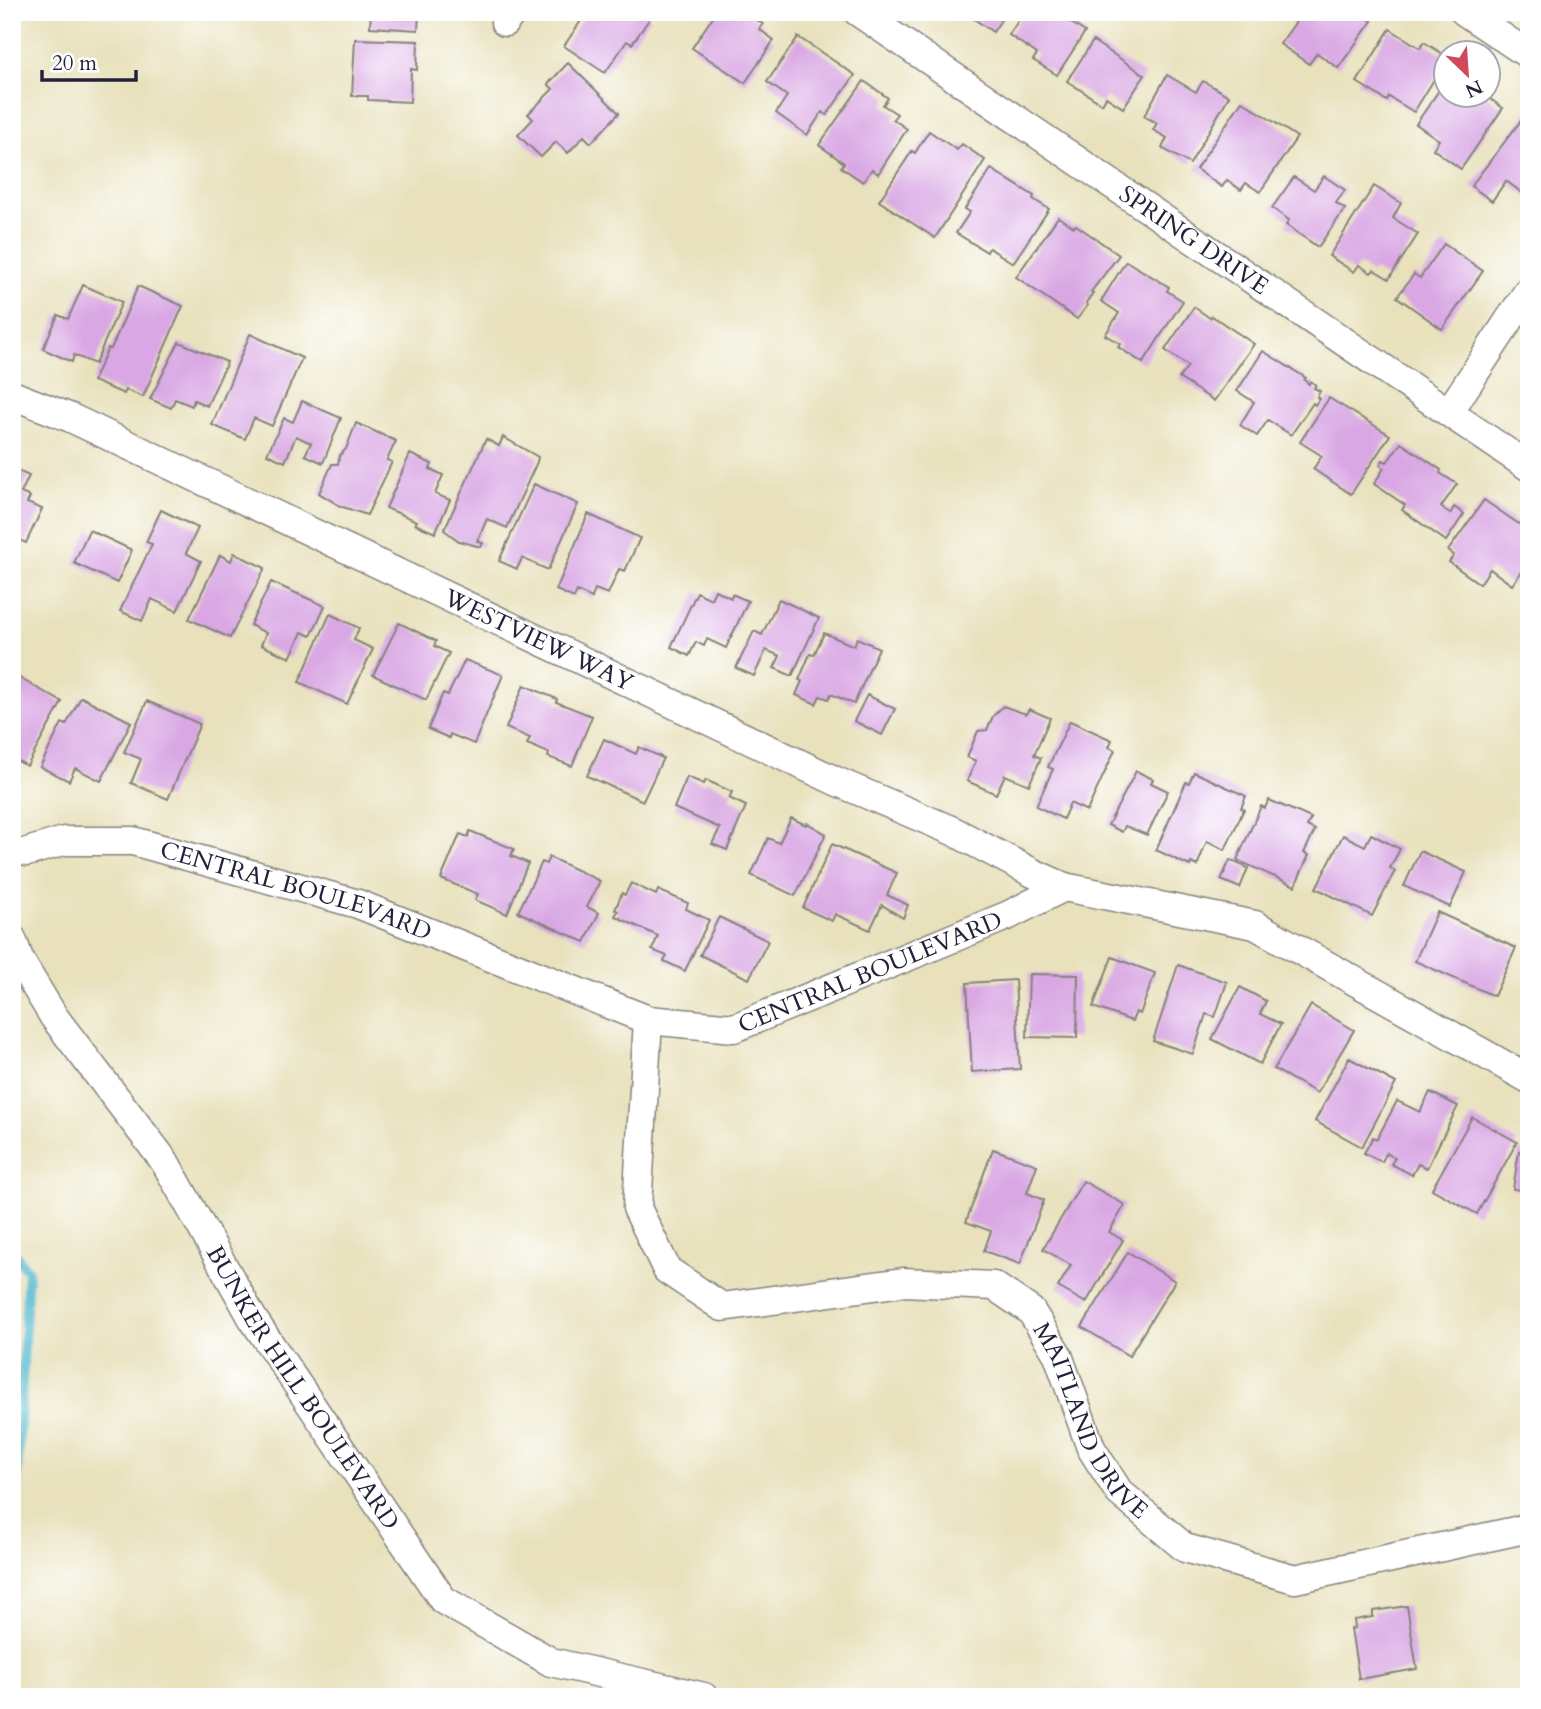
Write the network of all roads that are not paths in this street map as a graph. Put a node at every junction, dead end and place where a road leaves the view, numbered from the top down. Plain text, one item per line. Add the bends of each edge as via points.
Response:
1 (858, 12) edge
2 (1465, 12) edge
3 (1529, 55) edge
4 (1529, 290) edge
5 (12, 395) edge
6 (1450, 412) junction
7 (1529, 467) edge
8 (17, 855) edge
9 (1065, 887) junction
10 (12, 939) edge
11 (648, 1020) junction
12 (1529, 1079) edge
13 (1529, 1528) edge
14 (704, 1697) edge

1 - 6 street, SPRING DRIVE
2 - 3 street
4 - 6 street
5 - 9 street, WESTVIEW WAY via 71,418
6 - 7 street, SPRING DRIVE
8 - 11 street, CENTRAL BOULEVARD via 64,841 133,841 358,904
9 - 11 street, CENTRAL BOULEVARD via 1009,915 734,1028
9 - 12 street via 1255,925
10 - 14 street, BUNKER HILL BOULEVARD via 54,1017 165,1162 253,1319 443,1600 551,1662
11 - 13 street, MAITLAND DRIVE via 637,1208 667,1270 722,1307 903,1282 995,1286 1031,1311 1058,1355 1091,1448 1119,1492 1185,1548 1295,1579

